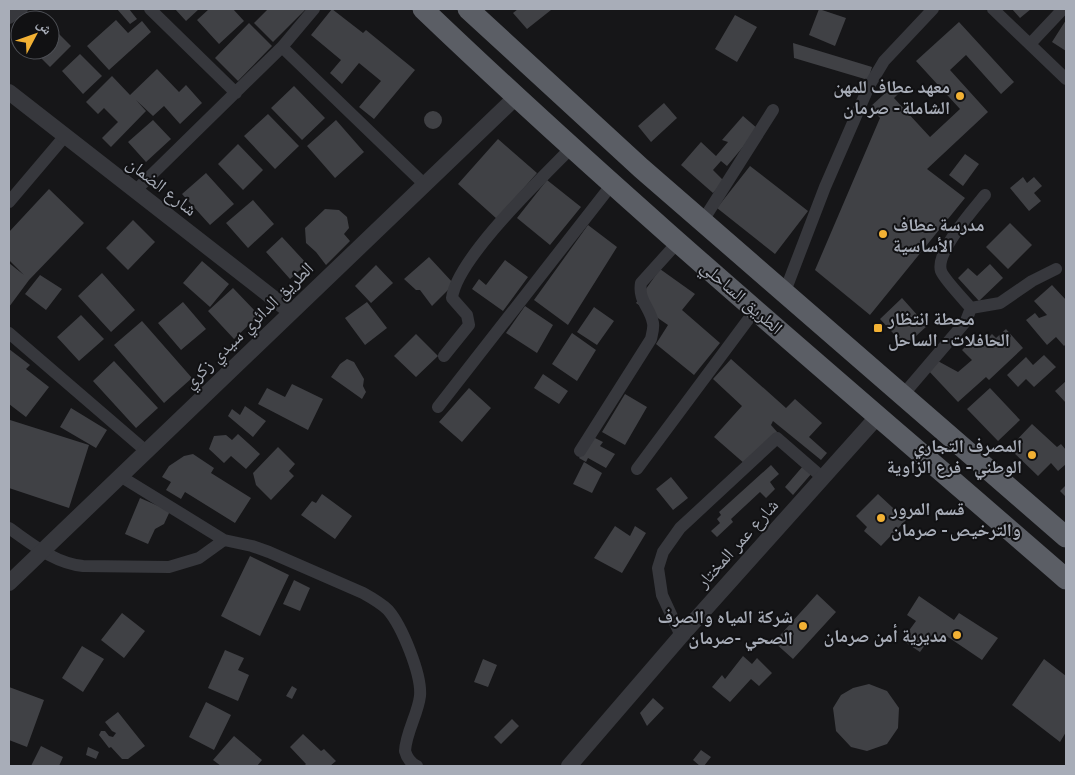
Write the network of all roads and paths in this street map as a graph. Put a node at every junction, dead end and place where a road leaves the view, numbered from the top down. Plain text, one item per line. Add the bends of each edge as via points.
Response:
1 (22, 9) edge
2 (150, 9) edge
3 (314, 9) edge
4 (423, 9) edge
5 (468, 9) edge
6 (932, 9) edge
7 (993, 9) edge
8 (1063, 9) edge
9 (9, 18) edge
10 (1030, 44) junction
11 (282, 48) junction
12 (1066, 79) edge
13 (9, 92) edge
14 (236, 93) junction
15 (516, 97) junction
16 (773, 110) dead end
17 (66, 136) junction
18 (573, 146) junction
19 (613, 183) junction
20 (424, 184) junction
21 (135, 191) junction
22 (985, 195) dead end
23 (9, 202) edge
24 (702, 222) junction
25 (678, 242) junction
26 (1056, 269) dead end
27 (784, 294) junction
28 (971, 308) junction
29 (756, 309) junction
30 (291, 312) junction
31 (9, 333) edge
32 (444, 356) dead end
33 (902, 396) junction
34 (438, 406) dead end
35 (878, 416) junction
36 (146, 451) junction
37 (580, 451) dead end
38 (637, 469) dead end
39 (120, 476) junction
40 (823, 478) junction
41 (9, 528) edge
42 (1066, 537) edge
43 (224, 540) junction
44 (42, 551) junction
45 (1066, 578) edge
46 (9, 583) edge
47 (681, 636) junction
48 (417, 766) edge
49 (569, 766) edge

1 - 9 street
2 - 14 street
3 - 11 street
4 - 15 highway, الطريق الساحلي
5 - 24 highway, الطريق الساحلي
6 - 27 street via 884,61 869,86 825,187
7 - 10 street
8 - 10 street
10 - 12 street
11 - 14 street
11 - 20 street
13 - 17 street, شارع الضمان
14 - 21 street
15 - 18 highway, الطريق الساحلي
15 - 20 street, الطريق الدائري سيدي زكري
16 - 24 street
17 - 21 street, شارع الضمان
17 - 23 street
18 - 19 highway, الطريق الساحلي
18 - 32 street via 500,222 459,278 452,298 467,315 469,325
19 - 25 highway, الطريق الساحلي
19 - 34 street
20 - 30 street, الطريق الدائري سيدي زكري
21 - 30 street, شارع الضمان
22 - 28 street via 952,238 940,262 942,273
24 - 27 highway, الطريق الساحلي
25 - 29 highway, الطريق الساحلي
25 - 37 street via 641,283 642,298 653,322 651,339
26 - 28 street via 1000,303
27 - 33 highway, الطريق الساحلي
28 - 33 street via 966,321
29 - 35 highway, الطريق الساحلي
29 - 38 street
30 - 36 street, الطريق الدائري سيدي زكري
31 - 36 street
33 - 42 highway, الطريق الساحلي
35 - 40 street, شارع عمر المختار
35 - 45 highway, الطريق الساحلي
36 - 39 street, الطريق الدائري سيدي زكري
39 - 43 street
39 - 44 street, الطريق الدائري سيدي زكري
40 - 47 street, شارع عمر المختار
40 - 47 street via 777,438 680,528 663,552 658,568 662,595
41 - 44 street
43 - 44 street via 199,558 161,568 69,565
43 - 48 street via 269,552 363,593 388,610 403,635 420,683 420,697 405,751 407,758
44 - 46 street, الطريق الدائري سيدي زكري
47 - 49 street, شارع عمر المختار

